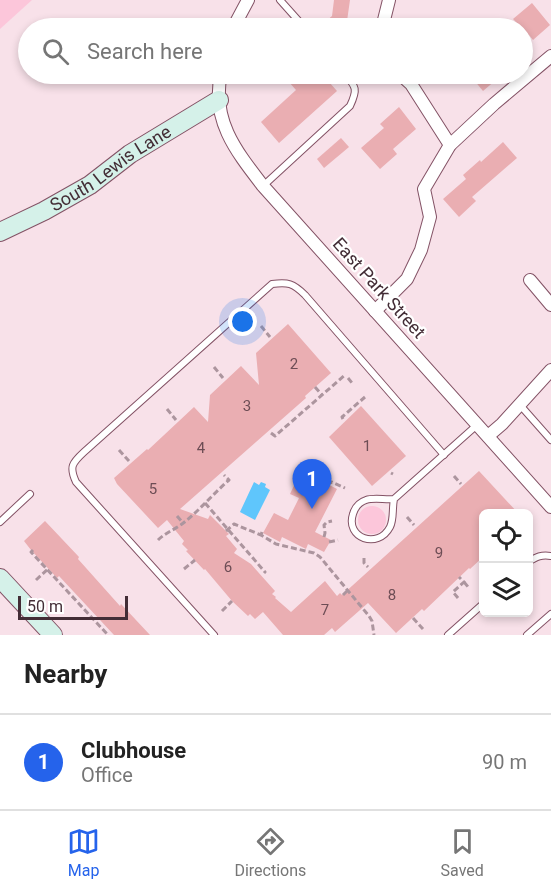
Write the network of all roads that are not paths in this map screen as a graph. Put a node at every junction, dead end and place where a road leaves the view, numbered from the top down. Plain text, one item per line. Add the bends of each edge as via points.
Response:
1 (248, 0) edge
2 (280, 0) edge
3 (388, 0) edge
4 (238, 18) edge
5 (296, 18) edge
6 (384, 18) edge
7 (551, 56) edge
8 (533, 71) edge
9 (220, 84) edge
10 (353, 84) edge
11 (411, 84) edge
12 (518, 84) edge
13 (219, 100) junction
14 (450, 145) junction
15 (263, 186) junction
16 (0, 232) edge
17 (530, 280) dead end
18 (551, 305) edge
19 (375, 311) junction
20 (551, 370) edge
21 (520, 405) junction
22 (477, 425) junction
23 (488, 436) junction
24 (551, 440) edge
25 (444, 455) junction
26 (30, 494) dead end
27 (394, 499) junction
28 (551, 507) edge
29 (0, 522) edge
30 (551, 556) edge
31 (533, 559) edge
32 (0, 578) edge
33 (479, 607) edge
34 (551, 614) edge
35 (529, 634) edge
36 (53, 635) edge
37 (214, 635) edge
38 (448, 635) edge

1 - 4 street
2 - 5 lane
3 - 6 street
7 - 8 street
9 - 13 street, East Park Street
10 - 15 lane via 356,94 350,106
11 - 14 street
12 - 14 street
13 - 15 street, East Park Street via 224,128
13 - 16 street, South Lewis Lane via 130,154 90,184
14 - 19 street via 424,189 430,217 421,250 407,279
15 - 19 street, East Park Street
17 - 18 street
19 - 22 street, East Park Street
20 - 21 street
21 - 23 street
21 - 24 lane
22 - 23 street, East Park Street
22 - 25 lane
23 - 28 street, East Park Street
25 - 27 lane
25 - 37 lane via 295,285 272,284 75,460 71,468 76,482
26 - 29 lane
27 - 27 lane via 365,500 357,506 352,516 355,532 368,540 385,534 392,521
30 - 31 lane
32 - 36 street
33 - 38 lane
34 - 35 lane

